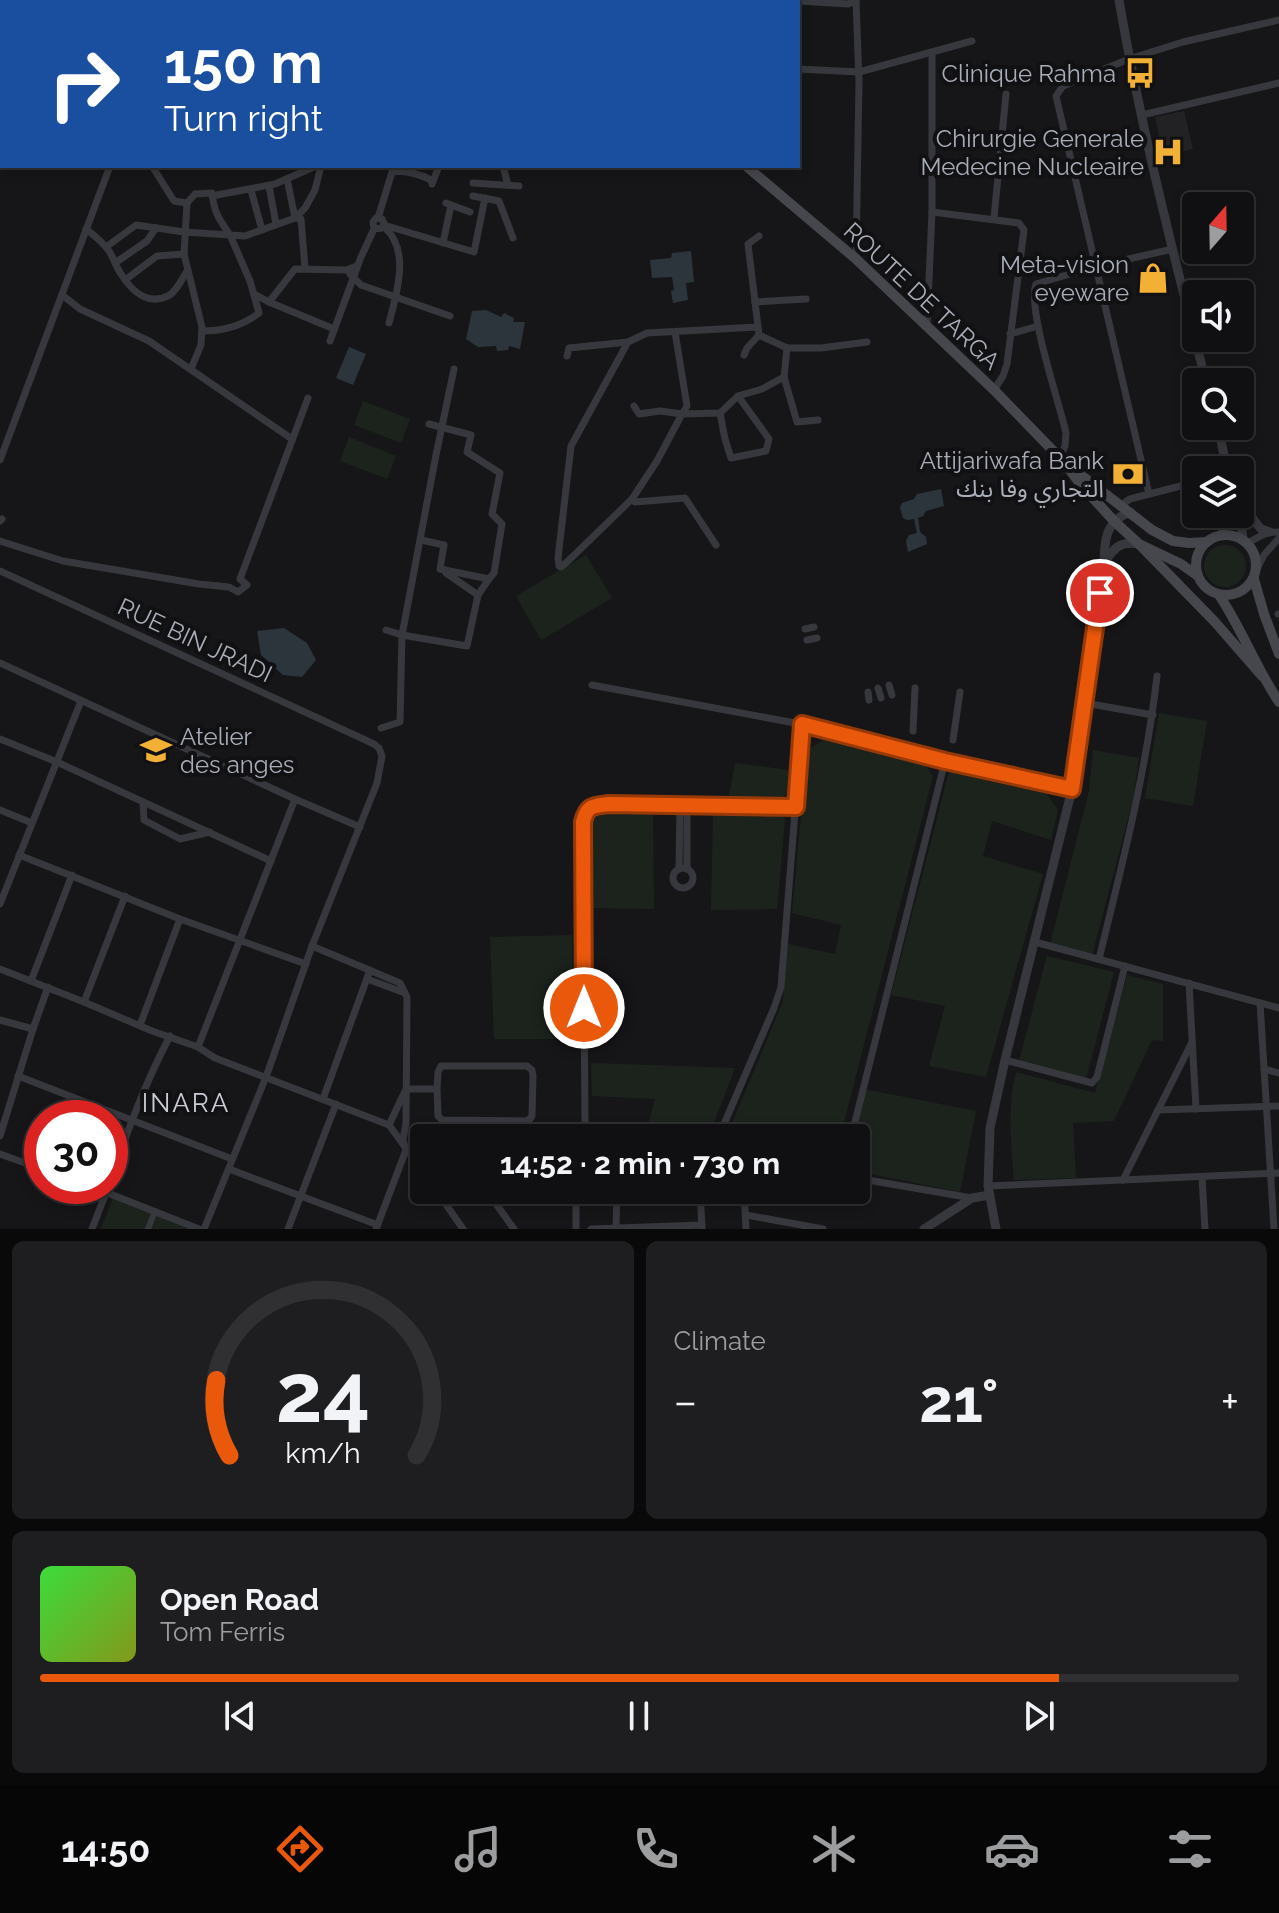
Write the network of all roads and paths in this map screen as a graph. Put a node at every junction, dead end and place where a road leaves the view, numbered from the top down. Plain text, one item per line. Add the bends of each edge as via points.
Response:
1 (856, 0) edge
2 (1119, 0) edge
3 (800, 1) edge
4 (1279, 20) edge
5 (972, 41) dead end
6 (932, 52) junction
7 (1129, 59) junction
8 (800, 69) edge
9 (859, 72) junction
10 (1279, 83) edge
11 (1006, 94) dead end
12 (1142, 115) junction
13 (109, 168) edge
14 (153, 168) edge
15 (313, 168) edge
16 (318, 168) edge
17 (438, 168) edge
18 (504, 168) edge
19 (748, 168) edge
20 (407, 170) edge
21 (287, 179) junction
22 (473, 183) dead end
23 (508, 185) junction
24 (269, 186) junction
25 (519, 186) dead end
26 (251, 190) junction
27 (212, 196) junction
28 (473, 196) dead end
29 (485, 198) junction
30 (187, 203) junction
31 (470, 212) dead end
32 (932, 212) junction
33 (295, 218) junction
34 (994, 218) junction
35 (276, 224) junction
36 (380, 225) junction
37 (156, 228) junction
38 (86, 229) junction
39 (262, 230) junction
40 (184, 232) junction
41 (230, 235) junction
42 (759, 236) dead end
43 (513, 238) dead end
44 (443, 243) junction
45 (106, 247) junction
46 (1173, 249) junction
47 (184, 254) junction
48 (856, 259) junction
49 (115, 263) junction
50 (357, 266) junction
51 (1097, 266) junction
52 (305, 268) junction
53 (346, 270) junction
54 (187, 271) junction
55 (353, 277) junction
56 (125, 280) junction
57 (1034, 292) junction
58 (254, 294) junction
59 (62, 295) junction
60 (1017, 295) junction
61 (396, 296) junction
62 (806, 299) dead end
63 (269, 302) junction
64 (755, 302) junction
65 (450, 316) dead end
66 (389, 323) dead end
67 (927, 326) junction
68 (1038, 326) junction
69 (334, 329) junction
70 (202, 331) junction
71 (758, 331) junction
72 (675, 332) junction
73 (1010, 334) junction
74 (330, 341) dead end
75 (628, 342) junction
76 (867, 342) dead end
77 (787, 348) junction
78 (744, 355) dead end
79 (567, 356) dead end
80 (1203, 368) edge
81 (191, 369) junction
82 (454, 369) dead end
83 (784, 377) junction
84 (994, 390) junction
85 (738, 396) junction
86 (308, 398) dead end
87 (634, 406) dead end
88 (720, 413) junction
89 (682, 414) junction
90 (818, 420) dead end
91 (429, 424) dead end
92 (0, 426) edge
93 (441, 428) junction
94 (10, 433) junction
95 (292, 439) junction
96 (0, 460) edge
97 (1062, 460) junction
98 (1182, 486) edge
99 (1149, 494) junction
100 (632, 499) junction
101 (1126, 509) junction
102 (1254, 520) edge
103 (1114, 521) junction
104 (1223, 528) edge
105 (1243, 528) edge
106 (1274, 532) edge
107 (1222, 535) junction
108 (1279, 538) edge
109 (421, 540) junction
110 (0, 541) edge
111 (1245, 541) junction
112 (1207, 542) junction
113 (1139, 544) junction
114 (716, 545) dead end
115 (1104, 565) junction
116 (440, 569) junction
117 (0, 571) edge
118 (1256, 574) junction
119 (1198, 576) junction
120 (489, 579) junction
121 (478, 595) junction
122 (1219, 595) junction
123 (386, 630) dead end
124 (402, 635) junction
125 (817, 638) dead end
126 (807, 640) dead end
127 (1279, 654) edge
128 (0, 663) edge
129 (1157, 676) dead end
130 (1262, 676) junction
131 (592, 685) dead end
132 (889, 685) dead end
133 (878, 688) dead end
134 (915, 688) dead end
135 (960, 692) dead end
136 (892, 695) dead end
137 (881, 698) dead end
138 (81, 701) junction
139 (1279, 702) edge
140 (1085, 703) junction
141 (1153, 715) junction
142 (802, 724) junction
143 (381, 728) dead end
144 (913, 731) dead end
145 (0, 739) edge
146 (953, 740) dead end
147 (945, 761) junction
148 (57, 762) junction
149 (1072, 789) junction
150 (295, 799) junction
151 (143, 802) junction
152 (683, 806) junction
153 (796, 807) junction
154 (0, 810) edge
155 (32, 823) junction
156 (360, 827) junction
157 (210, 832) junction
158 (19, 855) junction
159 (271, 861) junction
160 (683, 869) dead end
161 (72, 875) junction
162 (125, 896) junction
163 (0, 904) edge
164 (180, 919) junction
165 (239, 941) junction
166 (1035, 942) junction
167 (312, 946) junction
168 (1099, 959) junction
169 (306, 964) junction
170 (1125, 966) junction
171 (0, 969) edge
172 (370, 970) junction
173 (367, 979) junction
174 (31, 981) junction
175 (1189, 983) junction
176 (48, 987) junction
177 (405, 993) junction
178 (84, 1002) junction
179 (1260, 1003) junction
180 (1279, 1008) edge
181 (0, 1020) edge
182 (140, 1025) junction
183 (33, 1029) junction
184 (170, 1036) junction
185 (1192, 1042) junction
186 (198, 1047) junction
187 (1005, 1060) junction
188 (1264, 1069) junction
189 (1279, 1073) edge
190 (18, 1076) junction
191 (266, 1077) junction
192 (406, 1089) junction
193 (437, 1089) junction
194 (323, 1099) junction
195 (336, 1104) junction
196 (1279, 1106) edge
197 (1266, 1108) junction
198 (1196, 1109) junction
199 (1158, 1110) junction
200 (3, 1112) edge
201 (132, 1119) junction
202 (585, 1124) edge
203 (724, 1124) edge
204 (854, 1124) edge
205 (389, 1125) junction
206 (128, 1130) edge
207 (0, 1136) edge
208 (406, 1150) junction
209 (410, 1150) edge
210 (0, 1154) edge
211 (410, 1155) edge
212 (232, 1159) junction
213 (24, 1163) edge
214 (229, 1169) junction
215 (1275, 1173) edge
216 (1202, 1177) junction
217 (870, 1180) edge
218 (1123, 1180) junction
219 (989, 1191) junction
220 (301, 1195) junction
221 (128, 1197) edge
222 (972, 1198) junction
223 (101, 1204) edge
224 (446, 1204) edge
225 (496, 1204) edge
226 (576, 1204) edge
227 (617, 1204) edge
228 (701, 1204) edge
229 (745, 1204) edge
230 (155, 1211) junction
231 (746, 1215) junction
232 (781, 1225) edge
233 (377, 1227) edge
234 (702, 1227) edge
235 (616, 1228) edge
236 (92, 1229) edge
237 (148, 1229) edge
238 (202, 1229) edge
239 (288, 1229) edge
240 (463, 1229) edge
241 (514, 1229) edge
242 (576, 1229) edge
243 (591, 1229) edge
244 (746, 1229) edge
245 (823, 1229) edge
246 (924, 1229) edge
247 (996, 1229) edge
248 (1205, 1229) edge
249 (1274, 1229) edge

1 - 3 street
1 - 9 street
2 - 7 street
4 - 7 street
5 - 6 street
6 - 9 street
6 - 32 street
7 - 12 street
7 - 51 street via 1063,86 1056,96
8 - 9 street
9 - 48 street
10 - 12 street
11 - 34 street
12 - 46 street
13 - 38 street
14 - 30 street via 174,201
15 - 21 street
16 - 33 street via 315,190
17 - 20 street via 432,184
18 - 23 street
19 - 48 main road, ROUTE DE TARGA
20 - 36 street via 392,172
21 - 24 street
21 - 33 street
22 - 23 street
23 - 25 street
24 - 26 street
24 - 35 street
26 - 27 street
26 - 39 street
27 - 30 street via 195,194
27 - 41 street
28 - 29 street
29 - 43 street via 499,201
29 - 44 street via 474,252
30 - 40 street
31 - 44 street via 448,204
32 - 34 street
32 - 67 street
33 - 35 street
33 - 52 street via 301,219
34 - 60 street via 1019,223 1024,230
35 - 39 street
36 - 44 street
36 - 50 street
36 - 61 street via 396,244 401,268
37 - 40 street
37 - 45 street via 136,225
37 - 49 street via 147,241
38 - 45 street
38 - 59 street
39 - 41 street
40 - 41 street
40 - 47 street
41 - 58 street
42 - 64 street via 748,244
45 - 49 street
46 - 51 street
46 - 80 street
47 - 54 street
47 - 56 street via 157,256
48 - 67 main road, ROUTE DE TARGA
49 - 56 street
50 - 53 street
50 - 55 street
51 - 57 street via 1039,281
51 - 99 street
52 - 53 street
52 - 63 street via 295,269
53 - 55 street
54 - 56 street via 176,288 159,298 144,298
54 - 70 street
55 - 61 street via 361,285
55 - 69 street
57 - 60 street
57 - 68 street
58 - 63 street
58 - 70 street via 259,313 247,322
59 - 81 street
59 - 94 street
60 - 73 street
61 - 65 street
61 - 66 street
62 - 64 street
63 - 69 street
64 - 71 street
67 - 84 main road, ROUTE DE TARGA
68 - 73 street
68 - 97 street via 1066,433
69 - 74 street
70 - 81 street
71 - 72 street via 732,327
71 - 77 street
71 - 78 street
72 - 75 street via 647,333
72 - 89 street via 687,406
73 - 84 street via 1007,364
75 - 79 street via 569,348
75 - 100 street via 571,446 559,566
76 - 77 street
77 - 83 street
81 - 95 street
82 - 93 street
83 - 85 street
83 - 90 street via 797,422
84 - 97 main road, ROUTE DE TARGA
85 - 88 street
85 - 88 street via 769,439 766,451 731,458
86 - 95 street
87 - 89 street via 639,414
88 - 89 street
89 - 100 street
91 - 93 street
92 - 94 street
93 - 109 street
93 - 120 street via 471,435 467,452 500,473 492,514 502,524
94 - 96 street
95 - 110 street via 240,579 247,585 238,592 63,561
97 - 101 main road, ROUTE DE TARGA
97 - 103 main road, ROUTE DE TARGA
98 - 99 street
99 - 101 street via 1130,499
100 - 114 street via 685,498
101 - 103 street
101 - 112 main road, ROUTE DE TARGA via 1173,541
102 - 106 street
103 - 113 main road, ROUTE DE TARGA
103 - 115 street via 1105,542
104 - 107 street
105 - 111 street
106 - 111 street
107 - 111 main road
107 - 112 main road
108 - 118 street
109 - 116 street via 444,545
109 - 124 street
111 - 118 main road via 1256,555
112 - 119 main road via 1197,558
113 - 115 street via 1121,544
113 - 119 main road, ROUTE DE TARGA
113 - 130 main road
115 - 140 street
116 - 120 street
116 - 121 street
117 - 156 street, RUE BIN JRADI via 374,744 381,766
118 - 122 main road via 1238,594
118 - 127 main road
119 - 122 main road
120 - 121 street
121 - 124 street via 467,646
122 - 130 main road
123 - 124 street
124 - 143 street via 400,722
125 - 126 street
128 - 138 street
129 - 141 street
130 - 139 main road
131 - 142 street
132 - 136 street
133 - 137 street
134 - 144 street
135 - 146 street
138 - 148 street
138 - 150 street
140 - 141 street
140 - 149 street
141 - 168 street
142 - 147 street
142 - 153 street
145 - 148 street
147 - 149 street
147 - 204 street
148 - 151 street
148 - 155 street
149 - 166 street
150 - 156 street
150 - 159 street
151 - 157 street
151 - 157 street via 144,820 180,839
152 - 153 street
152 - 160 street
152 - 202 street via 594,806 585,813
153 - 203 street via 779,995
154 - 155 street
155 - 158 street
156 - 167 street
157 - 159 street
158 - 161 street
158 - 163 street
159 - 165 street
161 - 162 street
161 - 174 street
162 - 164 street
162 - 178 street
164 - 165 street
164 - 182 street
165 - 169 street
165 - 186 street
166 - 168 street
166 - 187 street
167 - 169 street
167 - 172 street
168 - 170 street
169 - 191 street
170 - 175 street
170 - 187 street via 1092,1083
171 - 174 street
172 - 173 street
172 - 177 street via 400,983
173 - 177 street
173 - 194 street
174 - 176 street
175 - 179 street
175 - 185 street
176 - 178 street
176 - 183 street
177 - 192 street
178 - 182 street
179 - 180 street
179 - 188 street
181 - 183 street
182 - 184 street
183 - 190 street
184 - 186 street
184 - 201 street
185 - 198 street
185 - 199 street
186 - 191 street
187 - 219 street via 990,1128
188 - 189 street
188 - 197 street
190 - 200 street
190 - 201 street
191 - 194 street
191 - 212 street
192 - 193 street
192 - 205 street
192 - 208 street
193 - 193 street via 442,1120 526,1121 532,1116 533,1076 527,1066 441,1066
194 - 195 street
195 - 205 street
195 - 220 street
196 - 197 street
197 - 198 street
197 - 215 street
198 - 199 street
199 - 218 street
200 - 207 street
201 - 206 street
201 - 212 street
205 - 208 street
208 - 209 street
208 - 211 street
208 - 233 street
210 - 213 street
212 - 214 street
214 - 220 street
214 - 238 street
215 - 216 street
215 - 249 street
216 - 218 street
216 - 248 street
217 - 222 street
218 - 219 street
219 - 222 street
219 - 247 street
220 - 233 street
220 - 239 street
221 - 230 street
222 - 246 street
223 - 236 street
224 - 240 street
225 - 241 street
226 - 242 street
227 - 235 street
228 - 234 street
229 - 231 street
230 - 237 street
230 - 238 street
231 - 232 street
231 - 244 street
232 - 245 street
234 - 235 street
235 - 243 street

